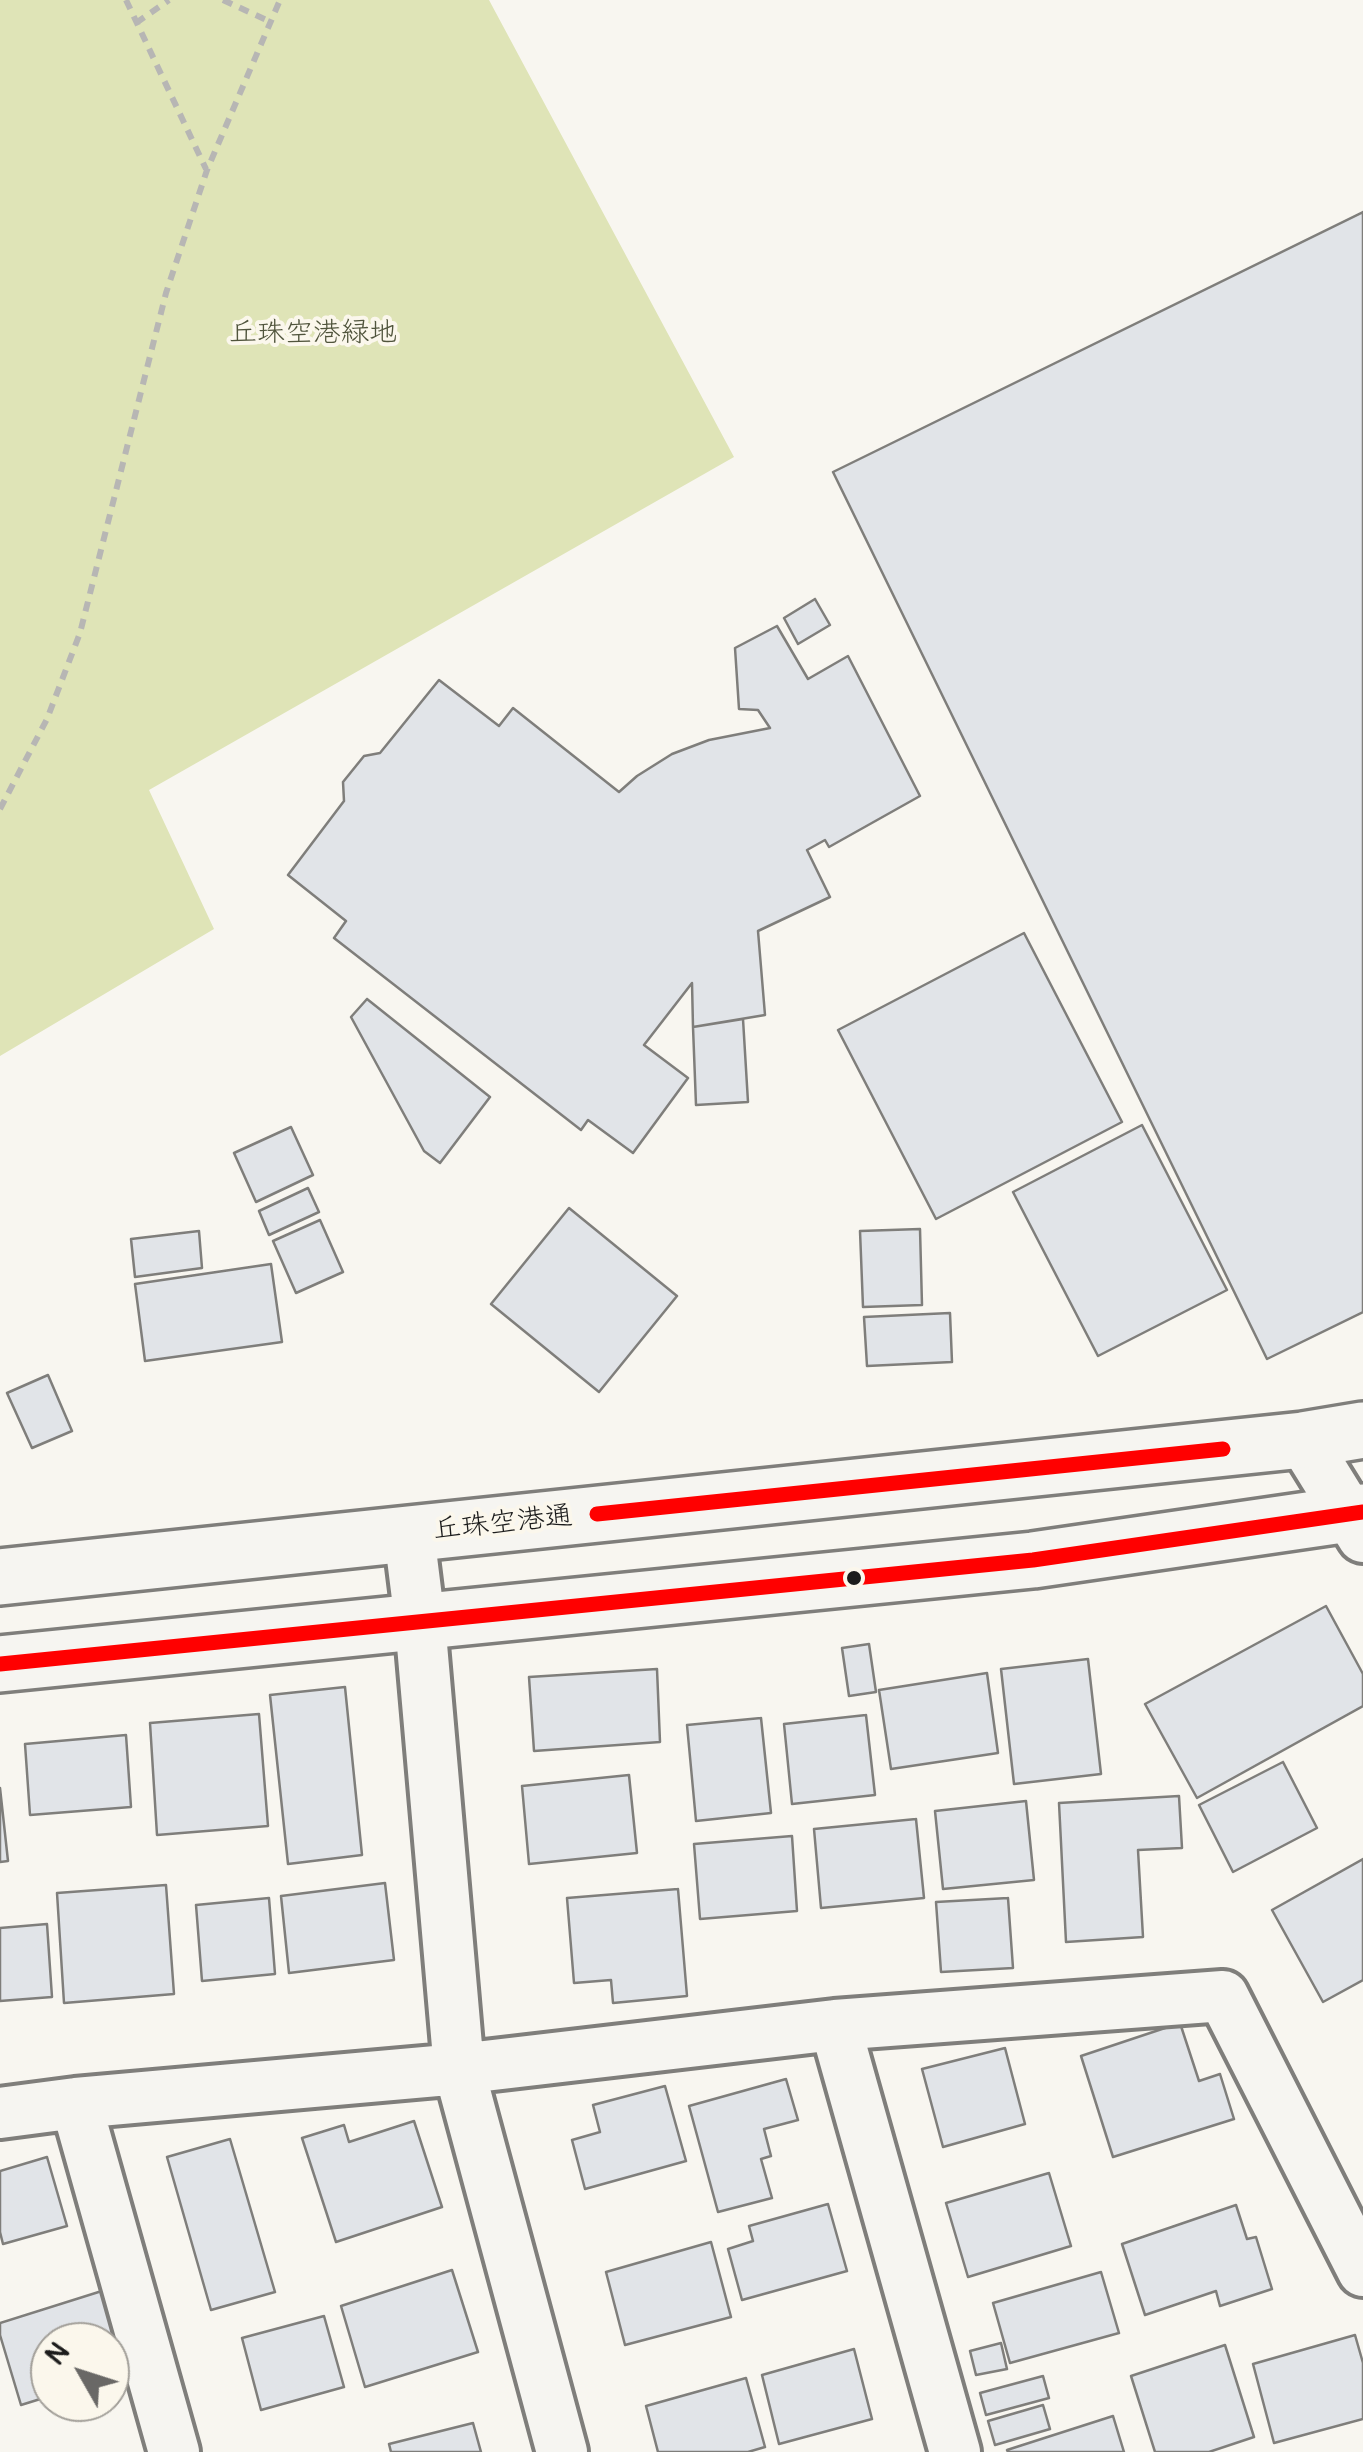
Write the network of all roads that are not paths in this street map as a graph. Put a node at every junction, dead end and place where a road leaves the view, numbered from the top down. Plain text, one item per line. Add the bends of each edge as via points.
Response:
1 (1363, 1430) edge
2 (1303, 1440) junction
3 (1359, 1521) edge
4 (409, 1534) junction
5 (0, 1577) edge
6 (420, 1622) junction
7 (0, 1664) edge
8 (835, 2026) junction
9 (459, 2069) junction
10 (76, 2103) junction
11 (0, 2113) edge
12 (1363, 2271) edge
13 (174, 2452) edge
14 (562, 2452) edge
15 (955, 2452) edge

1 - 2 main road, 丘珠空港通
2 - 3 street
2 - 4 main road, 丘珠空港通
3 - 6 main road
4 - 5 main road, 丘珠空港通
4 - 6 street
6 - 7 main road
6 - 9 street
8 - 9 street
8 - 12 street via 1223,1996
8 - 15 street
9 - 10 street
9 - 14 street
10 - 11 street
10 - 13 street

